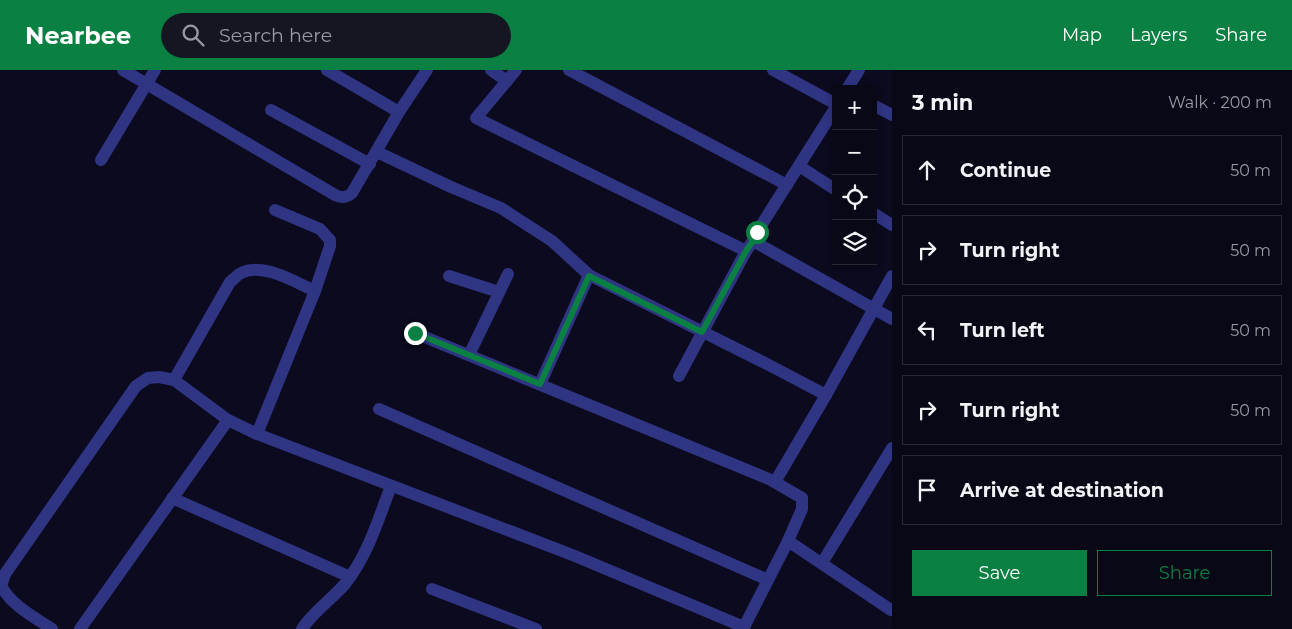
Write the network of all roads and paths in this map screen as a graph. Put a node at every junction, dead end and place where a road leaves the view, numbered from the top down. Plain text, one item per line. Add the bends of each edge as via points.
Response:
1 (123, 70) edge
2 (155, 70) edge
3 (327, 70) edge
4 (427, 70) edge
5 (491, 70) edge
6 (516, 70) edge
7 (569, 70) edge
8 (773, 70) edge
9 (859, 70) edge
10 (507, 81) junction
11 (146, 84) junction
12 (850, 85) edge
13 (832, 104) edge
14 (877, 107) edge
15 (271, 110) dead end
16 (399, 112) junction
17 (832, 112) edge
18 (892, 116) edge
19 (376, 152) junction
20 (102, 160) dead end
21 (370, 164) junction
22 (799, 166) junction
23 (787, 185) junction
24 (832, 187) edge
25 (275, 210) dead end
26 (877, 216) edge
27 (892, 225) edge
28 (750, 246) junction
29 (508, 274) dead end
30 (449, 276) dead end
31 (589, 276) junction
32 (892, 276) edge
33 (315, 291) junction
34 (499, 292) junction
35 (873, 309) junction
36 (892, 319) edge
37 (702, 332) junction
38 (415, 333) dead end
39 (469, 355) junction
40 (679, 376) dead end
41 (174, 380) junction
42 (540, 384) junction
43 (826, 395) junction
44 (379, 409) dead end
45 (228, 420) junction
46 (257, 434) junction
47 (892, 448) edge
48 (776, 482) junction
49 (391, 486) junction
50 (172, 498) junction
51 (788, 540) junction
52 (822, 563) junction
53 (350, 577) junction
54 (768, 580) junction
55 (432, 589) dead end
56 (892, 608) edge
57 (743, 628) edge
58 (52, 629) edge
59 (80, 629) edge
60 (302, 629) edge
61 (536, 629) edge

1 - 11 street
2 - 11 street
3 - 16 street
4 - 16 street
5 - 10 street
6 - 10 street
7 - 23 street
8 - 13 street
9 - 12 street
10 - 28 street via 476,118
11 - 20 street
11 - 21 street via 342,198 352,193
14 - 18 street
15 - 21 street
16 - 19 street
17 - 22 street
19 - 21 street
19 - 31 street via 501,208 552,241
22 - 23 street
22 - 24 street
23 - 28 street
25 - 33 street via 320,229 330,240
26 - 27 street
28 - 35 street
28 - 37 street
29 - 34 street
30 - 34 street
31 - 37 street
31 - 42 street
32 - 35 street
33 - 41 street via 272,272 243,272 230,282
33 - 46 street
34 - 39 street
35 - 36 street
35 - 43 street
37 - 40 street
37 - 43 street
38 - 39 street
39 - 42 street
41 - 45 street
41 - 58 street via 148,378 136,386 5,574 1,586 5,594
42 - 48 street
43 - 48 street
44 - 54 street
45 - 46 street
45 - 50 street
46 - 49 street
47 - 52 street
48 - 51 street via 802,498 802,509
49 - 53 street via 359,565
49 - 57 street via 575,556
50 - 53 street
50 - 59 street
51 - 52 street
51 - 54 street
52 - 56 street
53 - 60 street
54 - 57 street
55 - 61 street

